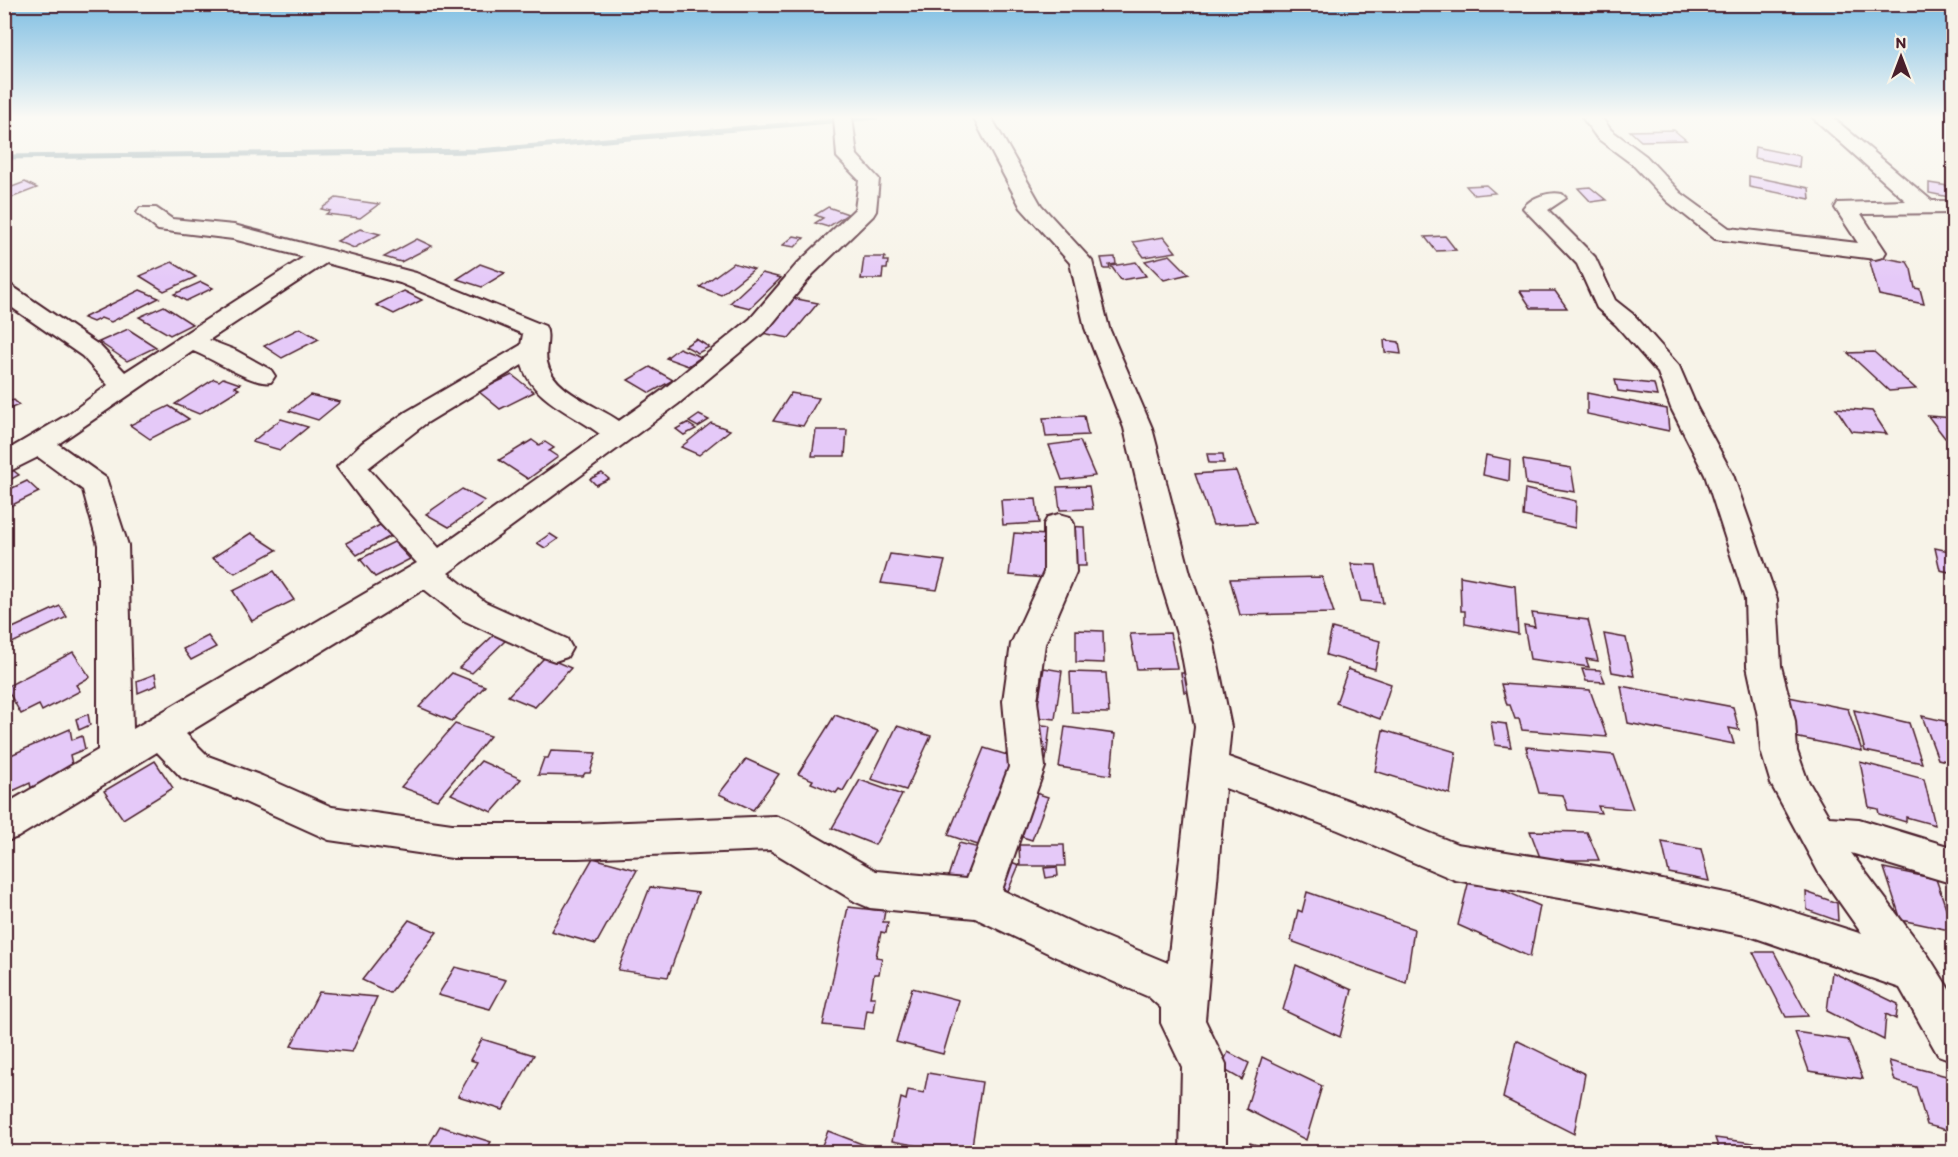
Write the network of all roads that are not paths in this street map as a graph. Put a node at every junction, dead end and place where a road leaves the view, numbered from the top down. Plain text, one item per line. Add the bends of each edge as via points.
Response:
1 (861, 171) edge
2 (1012, 171) edge
3 (1649, 171) edge
4 (1884, 171) edge
5 (1555, 198) dead end
6 (1926, 207) junction
7 (1953, 207) edge
8 (148, 213) dead end
9 (323, 255) junction
10 (4, 291) edge
11 (192, 342) junction
12 (531, 350) junction
13 (262, 376) dead end
14 (124, 386) junction
15 (619, 435) junction
16 (39, 444) junction
17 (4, 465) edge
18 (1059, 524) dead end
19 (431, 569) junction
20 (555, 648) dead end
21 (160, 732) junction
22 (117, 758) junction
23 (1208, 765) junction
24 (4, 825) edge
25 (1818, 833) junction
26 (1953, 866) edge
27 (979, 899) junction
28 (1914, 972) junction
29 (1183, 1023) junction
30 (1953, 1039) edge
31 (1203, 1152) edge

1 - 15 street via 869,179 865,211 805,269 759,324
2 - 23 street via 1032,208 1081,261 1097,328 1138,428 1174,573 1197,644 1213,727
3 - 6 street via 1674,197 1723,234 1875,252 1846,208
4 - 6 street
5 - 25 street via 1534,208 1587,262 1605,303 1670,371 1684,408 1719,475 1761,599 1764,666 1777,721 1779,751 1790,784
6 - 7 street
8 - 9 street via 166,225 234,232
9 - 11 street
9 - 12 street via 408,278 510,319 536,331
10 - 14 street via 92,351
11 - 13 street via 226,355
11 - 14 street
12 - 15 street via 538,380
12 - 19 street via 480,377 388,436 351,467
14 - 16 street
15 - 19 street
16 - 17 street
16 - 22 street via 96,485 113,545
18 - 27 street via 1059,572 1028,644 1020,701 1027,767
19 - 20 street via 474,611
19 - 21 street
21 - 22 street
21 - 27 street via 195,767 328,823 452,841 578,841 775,833 870,889
22 - 24 street
23 - 28 street via 1455,862 1750,917
23 - 29 street
25 - 26 street via 1858,836
25 - 28 street
27 - 29 street via 1071,944 1164,982 1182,999
28 - 30 street
29 - 31 street via 1204,1064

